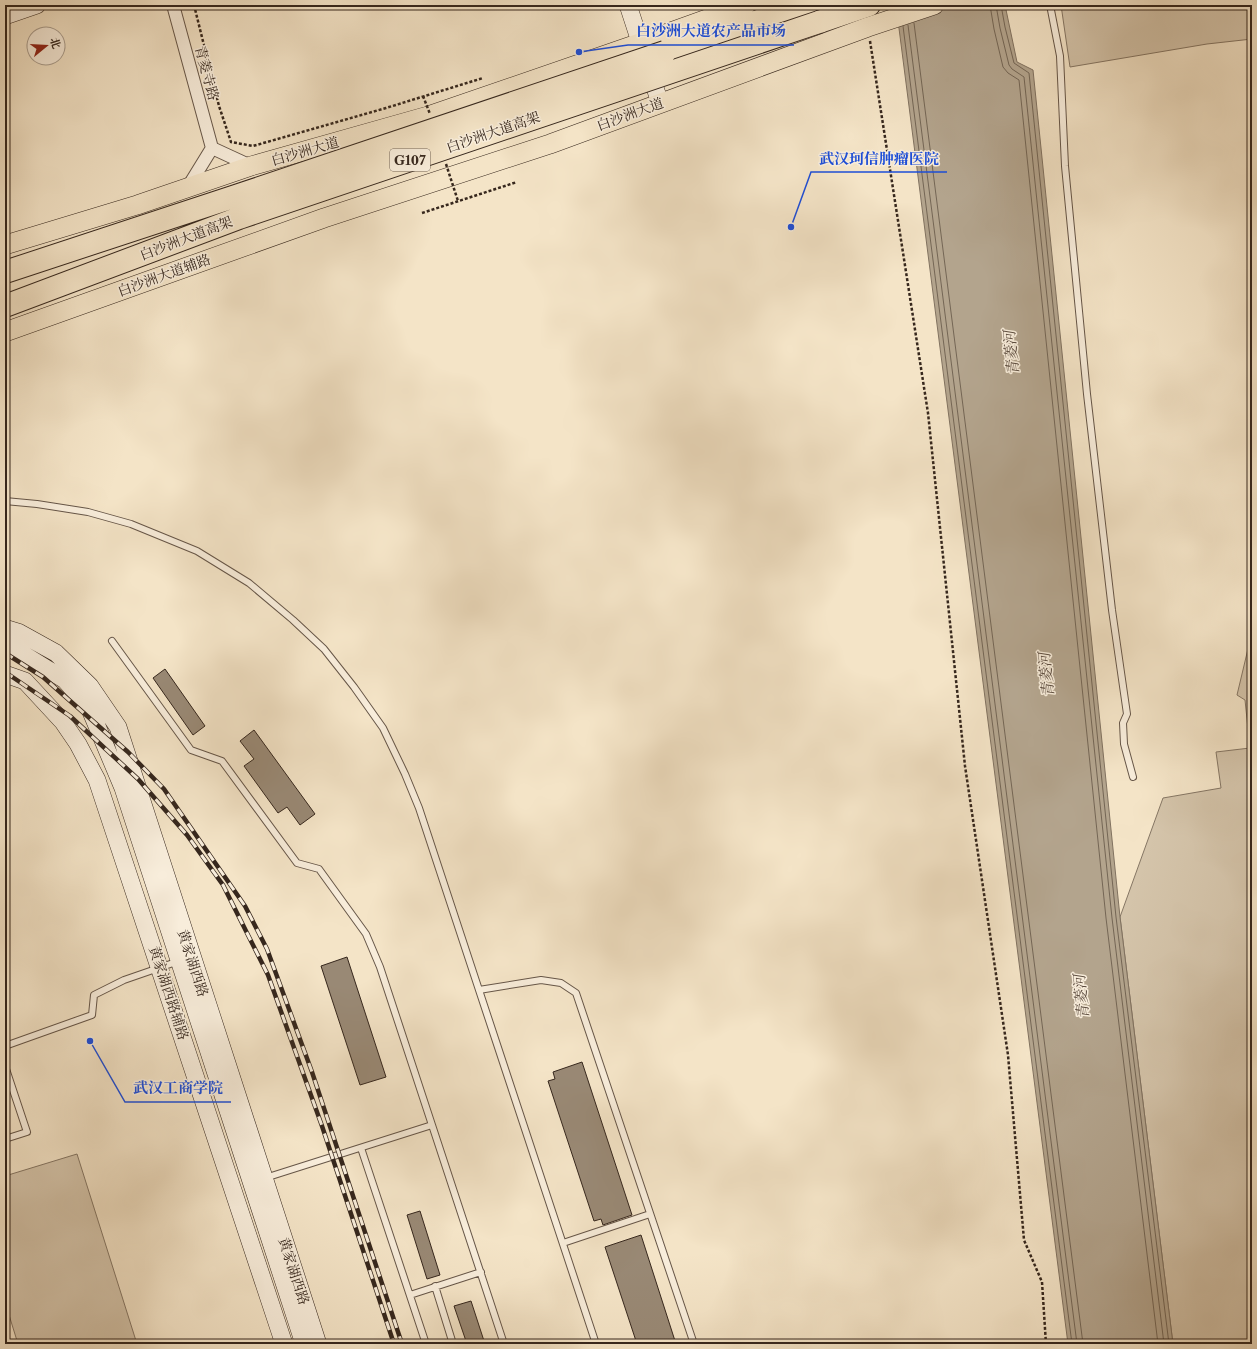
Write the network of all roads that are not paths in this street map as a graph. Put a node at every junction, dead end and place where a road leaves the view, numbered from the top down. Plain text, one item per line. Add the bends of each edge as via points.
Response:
1 (37, 5) edge
2 (173, 5) edge
3 (628, 5) edge
4 (746, 5) edge
5 (806, 5) edge
6 (934, 5) edge
7 (1050, 5) edge
8 (5, 16) edge
9 (872, 18) edge
10 (640, 43) junction
11 (660, 103) junction
12 (212, 148) junction
13 (251, 166) junction
14 (188, 187) junction
15 (233, 197) junction
16 (324, 218) joint
17 (5, 245) edge
18 (5, 262) edge
19 (5, 272) edge
20 (7, 306) edge
21 (5, 332) edge
22 (5, 501) edge
23 (5, 628) edge
24 (112, 641) dead end
25 (5, 643) edge
26 (5, 674) edge
27 (1133, 776) dead end
28 (180, 961) junction
29 (160, 968) junction
30 (479, 990) junction
31 (5, 1046) edge
32 (5, 1066) edge
33 (432, 1125) junction
34 (5, 1139) edge
35 (361, 1148) junction
36 (263, 1179) junction
37 (650, 1214) junction
38 (563, 1243) junction
39 (481, 1272) junction
40 (435, 1286) junction
41 (410, 1295) junction
42 (284, 1344) edge
43 (304, 1344) edge
44 (318, 1344) edge
45 (426, 1344) edge
46 (453, 1344) edge
47 (504, 1344) edge
48 (596, 1344) edge
49 (694, 1344) edge

1 - 8 main road
2 - 12 street, 青菱寺路
3 - 10 main road
4 - 10 main road, 白沙洲大道
5 - 15 highway, 白沙洲大道高架 / G107, bridge
6 - 9 main road, 白沙洲大道
7 - 27 lane via 1060,56 1065,166 1086,394 1127,714 1122,723 1124,744
9 - 11 main road, 白沙洲大道
9 - 20 highway, 白沙洲大道高架 / G107, bridge via 239,218
10 - 11 main road
10 - 13 main road, 白沙洲大道 via 428,116
11 - 16 main road, 白沙洲大道 via 550,144
12 - 13 street
12 - 14 street
13 - 14 main road
14 - 17 main road
15 - 18 highway, bridge
15 - 19 highway, 白沙洲大道高架 / G107, bridge
16 - 21 main road, 白沙洲大道辅路
22 - 30 lane via 88,512 131,524 197,551 249,583 324,650 383,728 405,774 419,808
23 - 36 main road, 黄家湖西路 via 18,632 56,653 90,686 118,727
24 - 33 lane via 191,750 222,761 297,863 319,869 366,934 380,967
25 - 28 main road, 黄家湖西路 via 65,680 89,707 123,788
26 - 29 main road, 黄家湖西路辅路 via 26,681 63,722 97,780
28 - 29 lane
28 - 43 main road, 黄家湖西路
29 - 31 lane via 124,980 94,995 92,1015
29 - 42 main road, 黄家湖西路辅路
30 - 37 lane via 540,980 561,983 576,993
30 - 38 lane
32 - 34 lane via 27,1132
33 - 35 lane
33 - 39 lane
35 - 36 lane
35 - 41 lane
36 - 44 main road, 黄家湖西路
37 - 38 lane
37 - 49 lane
38 - 48 lane
39 - 40 lane
39 - 47 lane
40 - 41 lane
40 - 46 lane
41 - 45 lane

